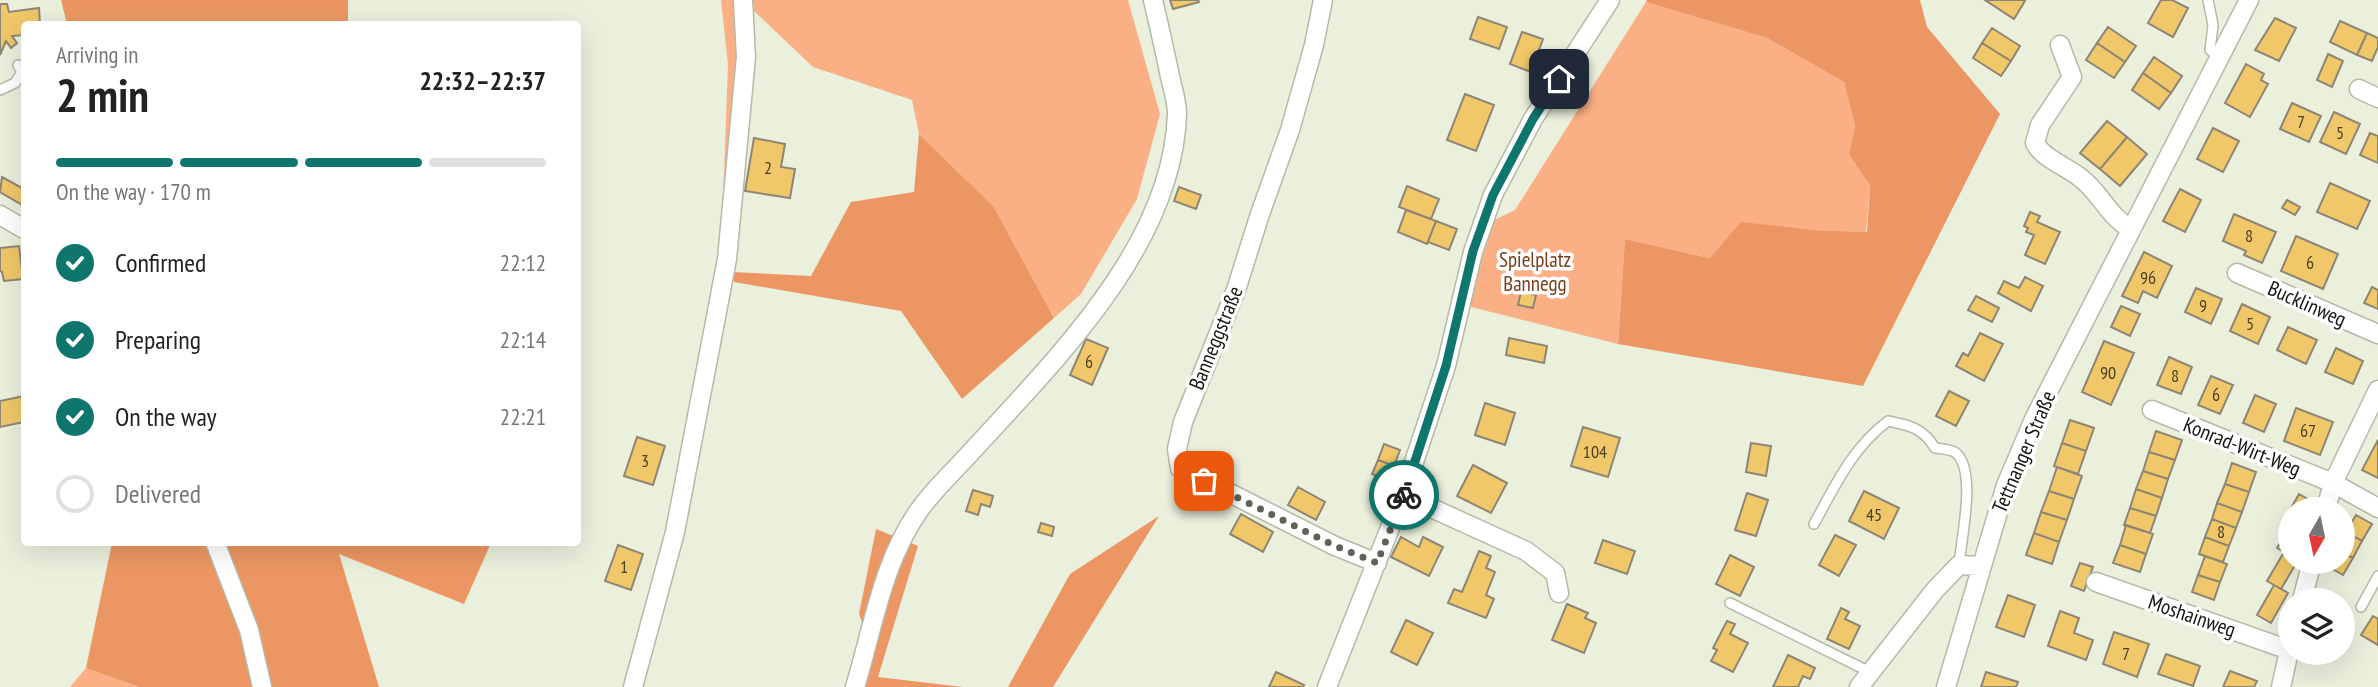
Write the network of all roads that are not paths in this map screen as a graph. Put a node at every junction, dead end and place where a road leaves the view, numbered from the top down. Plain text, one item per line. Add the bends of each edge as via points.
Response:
1 (743, 0) edge
2 (1153, 0) edge
3 (1323, 0) edge
4 (1610, 0) edge
5 (2208, 0) edge
6 (2249, 0) edge
7 (2060, 45) dead end
8 (2219, 58) junction
9 (18, 65) dead end
10 (21, 70) edge
11 (21, 74) edge
12 (2359, 89) dead end
13 (0, 90) edge
14 (2378, 98) edge
15 (0, 215) edge
16 (21, 227) edge
17 (2131, 229) junction
18 (2237, 273) dead end
19 (2378, 334) edge
20 (2378, 390) edge
21 (2152, 410) dead end
22 (2333, 483) junction
23 (1404, 495) junction
24 (2329, 497) edge
25 (2378, 508) edge
26 (1814, 524) dead end
27 (217, 546) edge
28 (1377, 563) junction
29 (1959, 565) junction
30 (1981, 566) junction
31 (2378, 576) edge
32 (2096, 582) dead end
33 (1559, 593) dead end
34 (1730, 603) dead end
35 (2361, 607) dead end
36 (2278, 642) edge
37 (2286, 665) edge
38 (1861, 682) edge
39 (262, 687) edge
40 (633, 687) edge
41 (855, 687) edge
42 (1327, 687) edge
43 (1946, 687) edge
44 (2281, 687) edge

1 - 40 street via 746,57 727,259 675,532
2 - 41 street via 1177,111 1173,153 1142,235 1079,333 920,509 896,552
3 - 28 street, Banneggstraße via 1290,130 1177,449 1180,468
4 - 23 street via 1533,119 1493,195 1473,251 1446,366
5 - 8 lane via 2213,25 2210,50
6 - 8 street, Tettnanger Straße
7 - 17 street via 2072,77 2040,125 2035,143 2039,151 2083,179 2119,222
8 - 17 street, Tettnanger Straße
9 - 10 lane
11 - 13 lane via 15,83
12 - 14 street
15 - 16 street
17 - 30 street, Tettnanger Straße via 2035,417 2006,485
18 - 19 street, Bucklinweg
20 - 22 street
21 - 22 street, Konrad-Wirt-Weg
22 - 24 street
22 - 25 street, Konrad-Wirt-Weg
23 - 28 street
23 - 33 street via 1526,551 1555,573
26 - 29 lane, Tettnanger Straße via 1868,436 1888,421 1914,425 1935,448 1954,451 1962,460 1968,485
27 - 39 street via 249,631
28 - 42 street
29 - 30 street
29 - 38 street
30 - 43 street, Tettnanger Straße
31 - 35 lane
32 - 36 street, Moshainweg
34 - 38 lane
37 - 44 street

